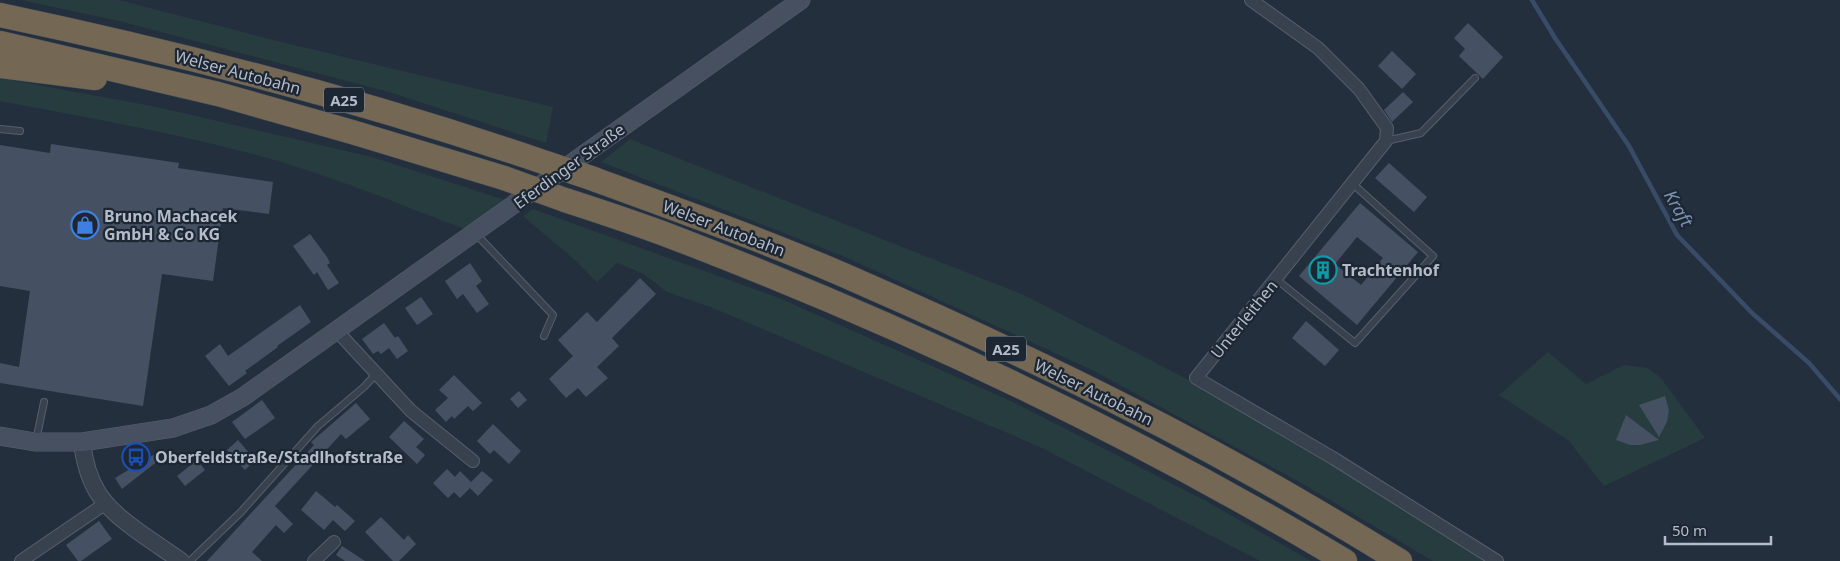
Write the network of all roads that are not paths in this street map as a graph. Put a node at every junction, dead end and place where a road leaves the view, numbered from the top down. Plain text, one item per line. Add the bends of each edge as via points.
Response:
1 (801, 0) edge
2 (1251, 0) edge
3 (0, 15) edge
4 (0, 43) edge
5 (0, 66) edge
6 (1475, 78) dead end
7 (218, 94) junction
8 (0, 129) edge
9 (20, 131) dead end
10 (1386, 141) junction
11 (1353, 184) junction
12 (475, 233) junction
13 (1276, 279) junction
14 (336, 330) junction
15 (544, 336) dead end
16 (376, 374) junction
17 (44, 402) dead end
18 (0, 436) edge
19 (35, 442) junction
20 (82, 442) junction
21 (473, 461) dead end
22 (106, 503) junction
23 (334, 542) dead end
24 (21, 561) edge
25 (180, 561) edge
26 (190, 561) edge
27 (314, 561) edge
28 (1345, 561) edge
29 (1400, 561) edge
30 (1498, 561) edge

1 - 12 main road, Eferdinger Straße
2 - 10 street via 1318,48 1359,89 1387,128
3 - 29 highway, Welser Autobahn / A25, bridge via 157,50 318,92 529,157 729,229 862,283 1118,403 1241,468
4 - 7 highway, Welser Autobahn / A25
5 - 7 highway
6 - 10 lane via 1421,133
7 - 28 highway, Welser Autobahn / A25, bridge via 504,178 684,242 813,294 946,352 1109,431 1225,491
8 - 9 lane
10 - 11 street, Unterleithen
11 - 13 street, Unterleithen
11 - 13 lane via 1433,256 1355,343
12 - 14 main road, Eferdinger Straße
12 - 15 lane via 552,315
13 - 30 street, Unterleithen via 1196,378 1333,458
14 - 16 street
14 - 20 main road, Eferdinger Straße via 243,397 211,415 173,428
16 - 21 street via 411,411
16 - 26 lane via 318,426 240,512
17 - 19 lane
18 - 19 main road, Eferdinger Straße
19 - 20 main road, Eferdinger Straße
20 - 22 street via 85,463 98,494
22 - 24 street
22 - 25 street
23 - 27 street

